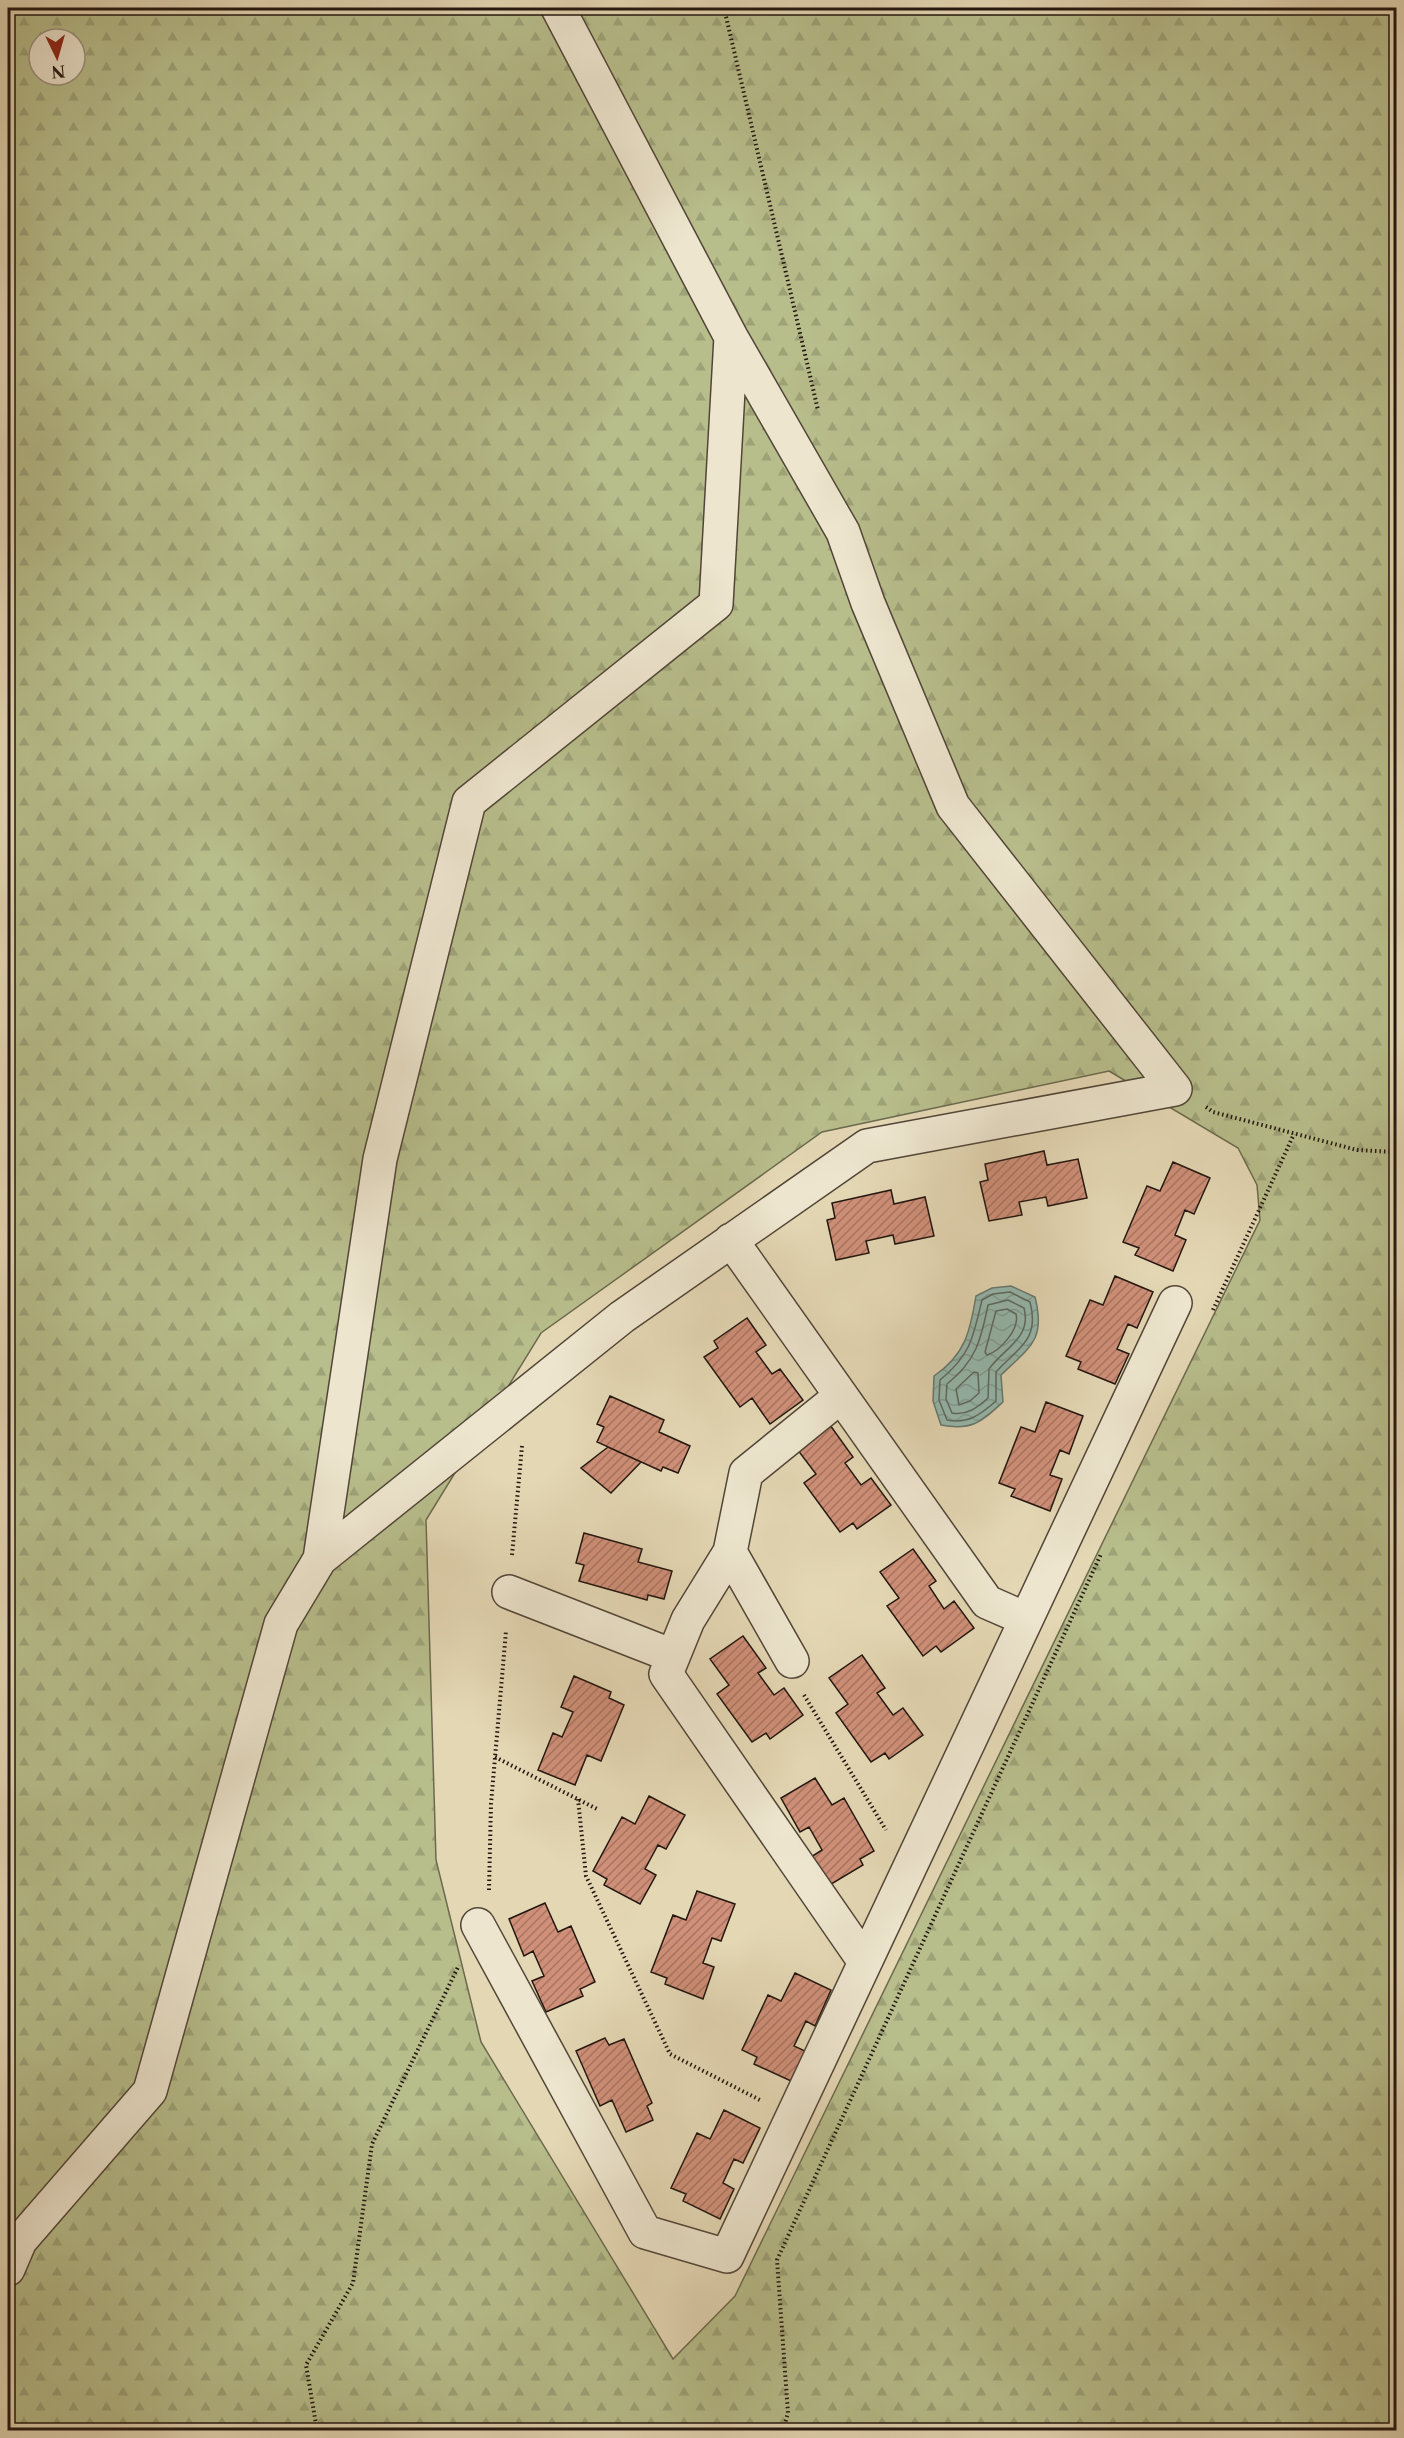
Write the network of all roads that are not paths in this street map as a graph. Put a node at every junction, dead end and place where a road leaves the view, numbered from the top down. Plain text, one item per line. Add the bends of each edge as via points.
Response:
1 (558, 8) edge
2 (731, 338) junction
3 (731, 1240) junction
4 (1175, 1303) dead end
5 (841, 1396) junction
6 (730, 1552) junction
7 (320, 1559) junction
8 (509, 1592) dead end
9 (1026, 1619) junction
10 (673, 1656) junction
11 (792, 1661) road end
12 (478, 1925) dead end
13 (866, 1962) junction
14 (8, 2269) edge

1 - 2 street
2 - 3 street via 843,532 868,603 953,806 1175,1089 867,1146
2 - 7 street via 716,604 468,802 380,1159
3 - 5 street
3 - 7 street via 622,1317
4 - 9 street
5 - 6 street via 746,1473
5 - 9 street via 987,1602
6 - 10 street via 688,1620
6 - 11 street
7 - 14 street via 281,1624 150,2091 20,2241
8 - 10 street
9 - 13 street
10 - 13 street via 666,1674
12 - 13 street via 645,2232 728,2256

